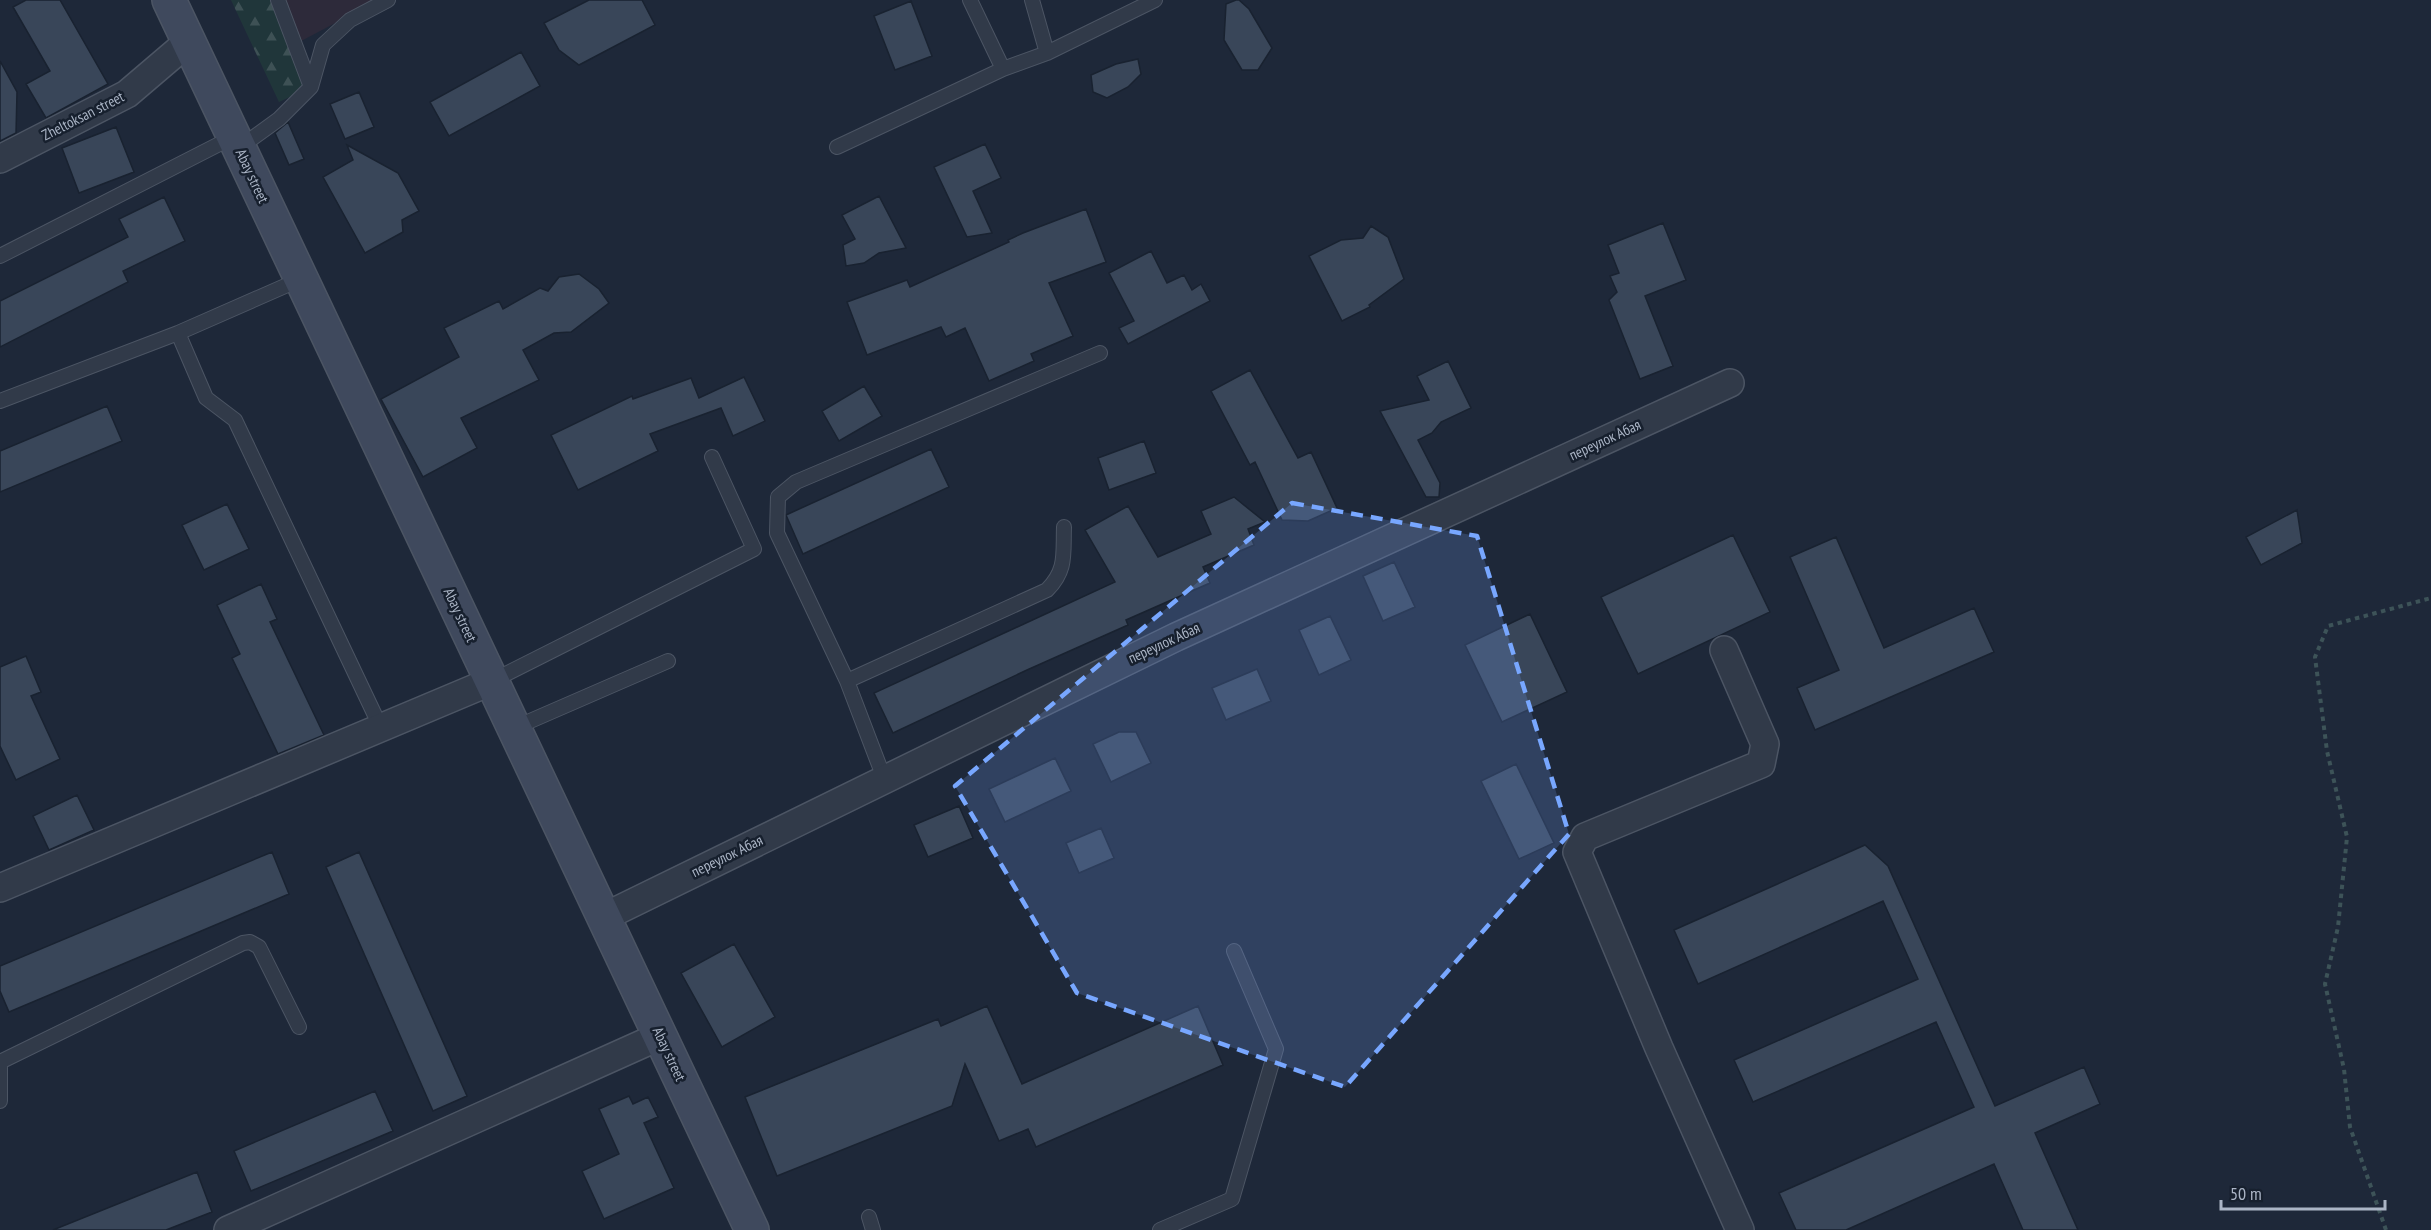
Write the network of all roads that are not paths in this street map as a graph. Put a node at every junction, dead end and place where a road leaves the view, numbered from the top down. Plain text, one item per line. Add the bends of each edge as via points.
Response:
1 (169, 0) edge
2 (278, 0) edge
3 (388, 0) edge
4 (970, 0) edge
5 (1032, 0) edge
6 (1155, 0) edge
7 (188, 42) junction
8 (1047, 53) junction
9 (1003, 69) junction
10 (311, 87) junction
11 (236, 142) junction
12 (837, 147) dead end
13 (0, 159) edge
14 (0, 256) edge
15 (301, 279) junction
16 (178, 333) junction
17 (1100, 352) dead end
18 (1730, 383) dead end
19 (0, 401) edge
20 (712, 457) dead end
21 (1064, 527) dead end
22 (1724, 650) dead end
23 (668, 661) dead end
24 (492, 681) junction
25 (847, 681) junction
26 (381, 728) junction
27 (514, 728) junction
28 (884, 778) junction
29 (0, 888) edge
30 (603, 917) junction
31 (1234, 951) dead end
32 (299, 1028) dead end
33 (660, 1036) junction
34 (0, 1061) edge
35 (0, 1101) edge
36 (228, 1230) edge
37 (752, 1230) edge
38 (1160, 1230) edge
39 (1740, 1230) edge

1 - 7 main road, Abay street
2 - 10 lane
3 - 10 lane via 350,20 323,45
4 - 9 lane
5 - 8 lane
6 - 8 lane
7 - 11 main road, Abay street
7 - 13 street, Zheltoksan street via 127,94
8 - 9 lane
9 - 12 lane
10 - 11 lane via 279,119
11 - 14 lane
11 - 15 main road, Abay street
15 - 16 lane
15 - 24 main road, Abay street
16 - 19 lane
16 - 26 lane via 206,398 235,420
17 - 25 lane via 796,482 778,497 777,533
18 - 28 street, переулок Абая via 1176,637
20 - 24 lane via 754,549
21 - 25 lane via 1059,578 1047,590
22 - 39 street via 1766,744 1761,764 1585,837 1576,852
23 - 27 lane
24 - 26 street
24 - 27 main road, Abay street
25 - 28 lane
26 - 29 street
27 - 30 main road, Abay street
28 - 30 street, переулок Абая
30 - 33 main road, Abay street
31 - 38 lane via 1276,1049 1232,1199
32 - 34 lane via 259,947 250,942
33 - 36 street
33 - 37 main road, Abay street
34 - 35 lane

